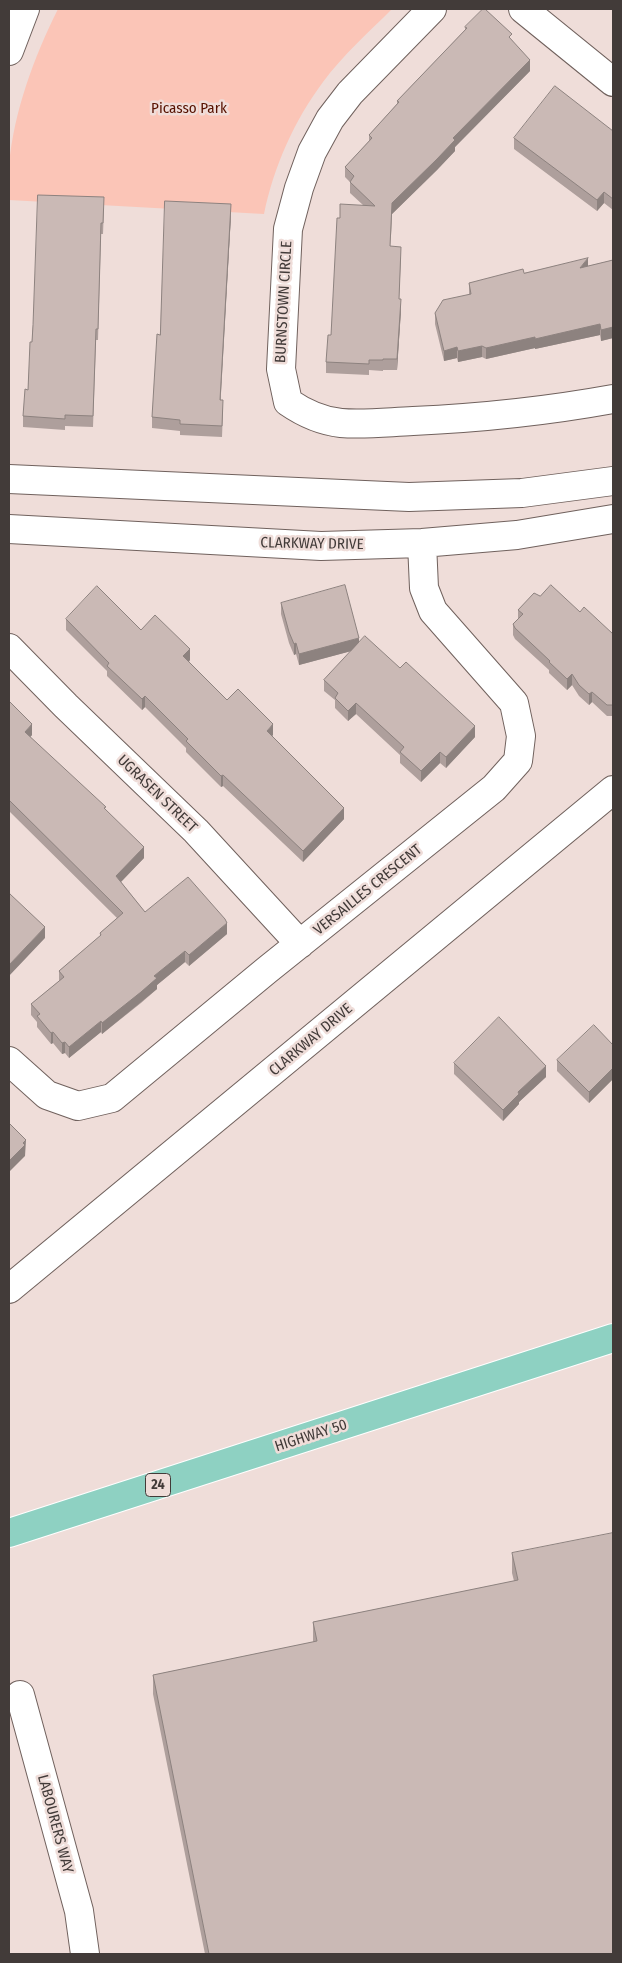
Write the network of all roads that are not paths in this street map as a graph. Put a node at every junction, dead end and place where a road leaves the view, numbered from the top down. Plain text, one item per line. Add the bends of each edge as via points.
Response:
1 (25, 9) edge
2 (432, 9) edge
3 (523, 9) edge
4 (9, 51) edge
5 (613, 82) edge
6 (613, 399) edge
7 (9, 480) edge
8 (613, 481) edge
9 (613, 519) edge
10 (9, 529) edge
11 (422, 543) junction
12 (9, 648) edge
13 (613, 790) edge
14 (300, 944) junction
15 (9, 1061) edge
16 (9, 1289) edge
17 (613, 1338) edge
18 (9, 1533) edge
19 (20, 1695) dead end
20 (85, 1954) edge

1 - 4 street
2 - 6 street, BURNSTOWN CIRCLE via 350,93 330,119 312,152 288,229 281,369 288,402 306,414 340,423 357,423 468,419
3 - 5 street
7 - 8 street via 409,497 522,493
9 - 11 street, CLARKWAY DRIVE via 517,535
10 - 11 street, CLARKWAY DRIVE via 321,546
11 - 14 street, VERSAILLES CRESCENT via 424,588 433,611 514,703 521,736 518,761 494,788
12 - 14 street, UGRASEN STREET via 196,831
13 - 16 street, CLARKWAY DRIVE
14 - 15 street, VERSAILLES CRESCENT via 112,1098 78,1106 47,1096
17 - 18 main road, HIGHWAY 50 / 24
19 - 20 street, LABOURERS WAY via 79,1911

